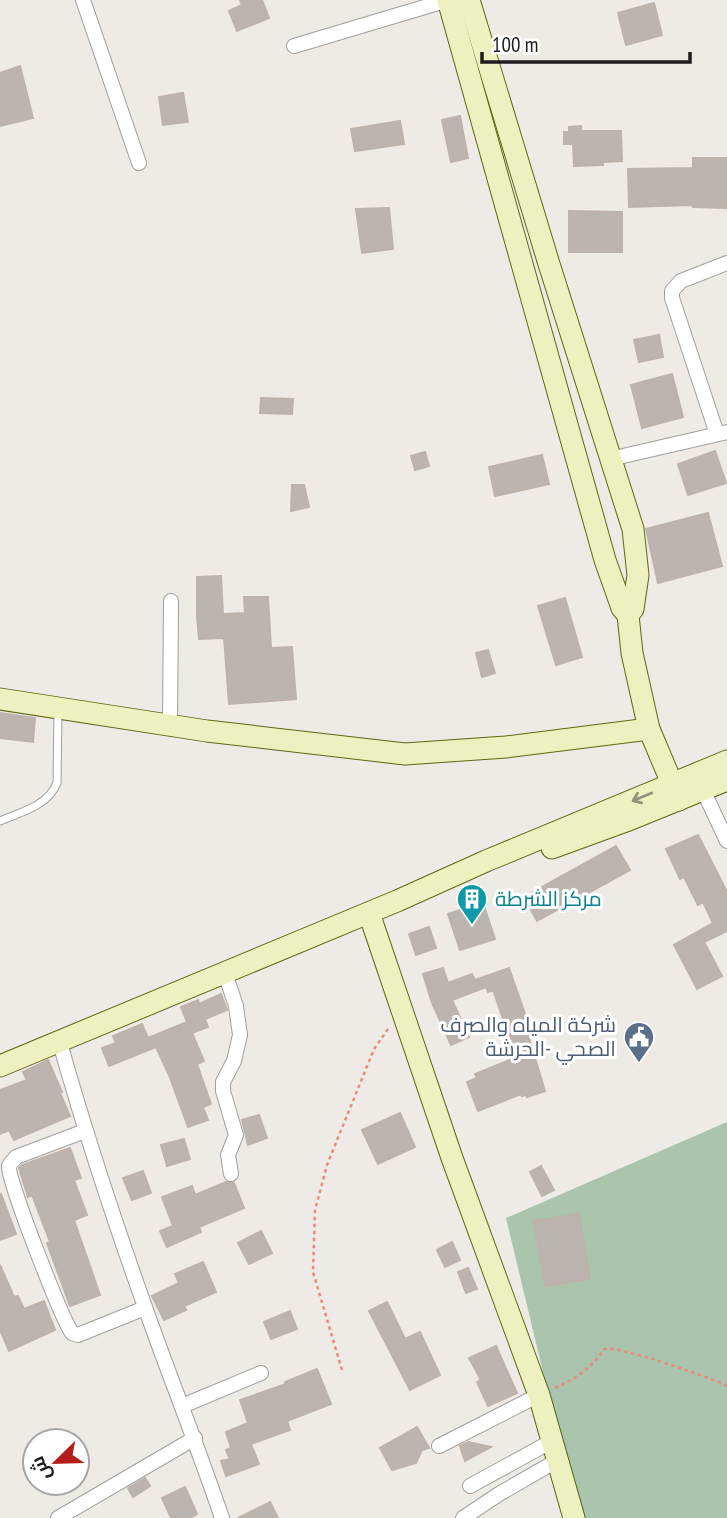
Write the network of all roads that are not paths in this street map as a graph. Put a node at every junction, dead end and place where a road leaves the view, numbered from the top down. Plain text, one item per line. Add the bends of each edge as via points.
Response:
1 (83, 0) edge
2 (448, 0) edge
3 (469, 0) edge
4 (294, 46) dead end
5 (139, 163) dead end
6 (536, 219) junction
7 (513, 227) junction
8 (727, 263) edge
9 (722, 433) edge
10 (610, 459) junction
11 (171, 601) dead end
12 (628, 615) junction
13 (0, 699) edge
14 (58, 707) junction
15 (170, 725) junction
16 (649, 729) junction
17 (727, 761) edge
18 (727, 780) edge
19 (703, 790) junction
20 (676, 792) junction
21 (0, 821) edge
22 (727, 841) edge
23 (369, 913) junction
24 (225, 973) junction
25 (60, 1043) junction
26 (0, 1066) edge
27 (85, 1131) junction
28 (231, 1174) dead end
29 (145, 1308) junction
30 (261, 1373) dead end
31 (539, 1395) junction
32 (182, 1406) junction
33 (195, 1438) junction
34 (439, 1446) dead end
35 (555, 1450) junction
36 (470, 1486) dead end
37 (58, 1518) edge
38 (222, 1518) edge
39 (463, 1518) edge
40 (574, 1518) edge

1 - 5 street
2 - 4 street
2 - 7 street
3 - 6 street
6 - 7 street
6 - 10 street
7 - 12 street via 605,560
8 - 9 street via 681,282 673,291
9 - 10 street
10 - 12 street via 636,548 636,594
11 - 15 street
12 - 16 street
13 - 14 street
14 - 15 street
14 - 21 lane via 54,791 44,802
15 - 16 street via 405,754
16 - 20 street
17 - 20 street
18 - 19 street
19 - 20 street
19 - 22 street
20 - 23 street via 493,858
23 - 24 street
23 - 31 street
24 - 25 street
24 - 28 street via 240,1035 223,1082 236,1135 228,1155
25 - 26 street
25 - 27 street
27 - 29 street
27 - 29 street via 16,1157 9,1169 20,1205 72,1334
29 - 32 street
30 - 32 street
31 - 34 street
31 - 35 street
32 - 33 street
33 - 37 street
33 - 38 street
35 - 36 street
35 - 39 street
35 - 40 street

